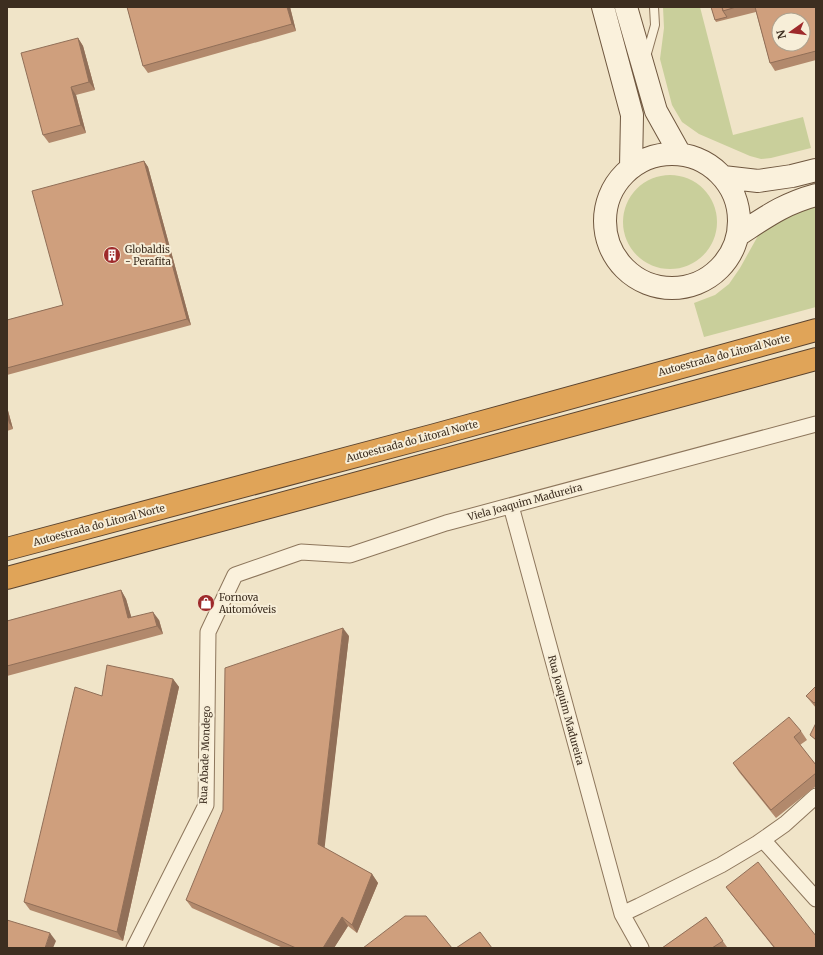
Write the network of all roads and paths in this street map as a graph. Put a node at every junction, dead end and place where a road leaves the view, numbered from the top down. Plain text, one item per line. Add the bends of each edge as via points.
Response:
1 (603, 7) edge
2 (626, 7) edge
3 (654, 7) edge
4 (643, 70) junction
5 (680, 154) junction
6 (632, 167) junction
7 (816, 170) edge
8 (723, 177) junction
9 (816, 195) edge
10 (738, 235) junction
11 (816, 330) edge
12 (816, 359) edge
13 (816, 424) edge
14 (510, 506) junction
15 (7, 549) edge
16 (235, 575) joint
17 (7, 578) edge
18 (816, 796) edge
19 (763, 840) junction
20 (810, 883) edge
21 (816, 899) edge
22 (622, 914) junction
23 (134, 948) edge
24 (642, 948) edge

1 - 6 main road via 632,114
2 - 4 main road
3 - 4 lane via 655,25
4 - 5 main road via 656,111
5 - 6 main road via 646,158
5 - 8 main road via 704,161
6 - 10 main road via 618,181 609,199 605,219 607,238 615,257 628,272 645,283 664,288 684,287 703,281 719,270 731,254
7 - 8 main road via 758,181
8 - 10 main road via 734,194 740,214
9 - 10 main road via 774,211
11 - 15 highway, Autoestrada do Litoral Norte
12 - 17 highway
13 - 14 street, Viela Joaquim Madureira
14 - 16 street, Viela Joaquim Madureira via 350,555 301,552
14 - 22 street, Rua Joaquim Madureira
16 - 23 street, Rua Abade Mondego via 208,632 206,805
18 - 19 street via 786,824
19 - 20 street
19 - 22 street via 721,865
20 - 21 street
22 - 24 street, Rua Joaquim Madureira

